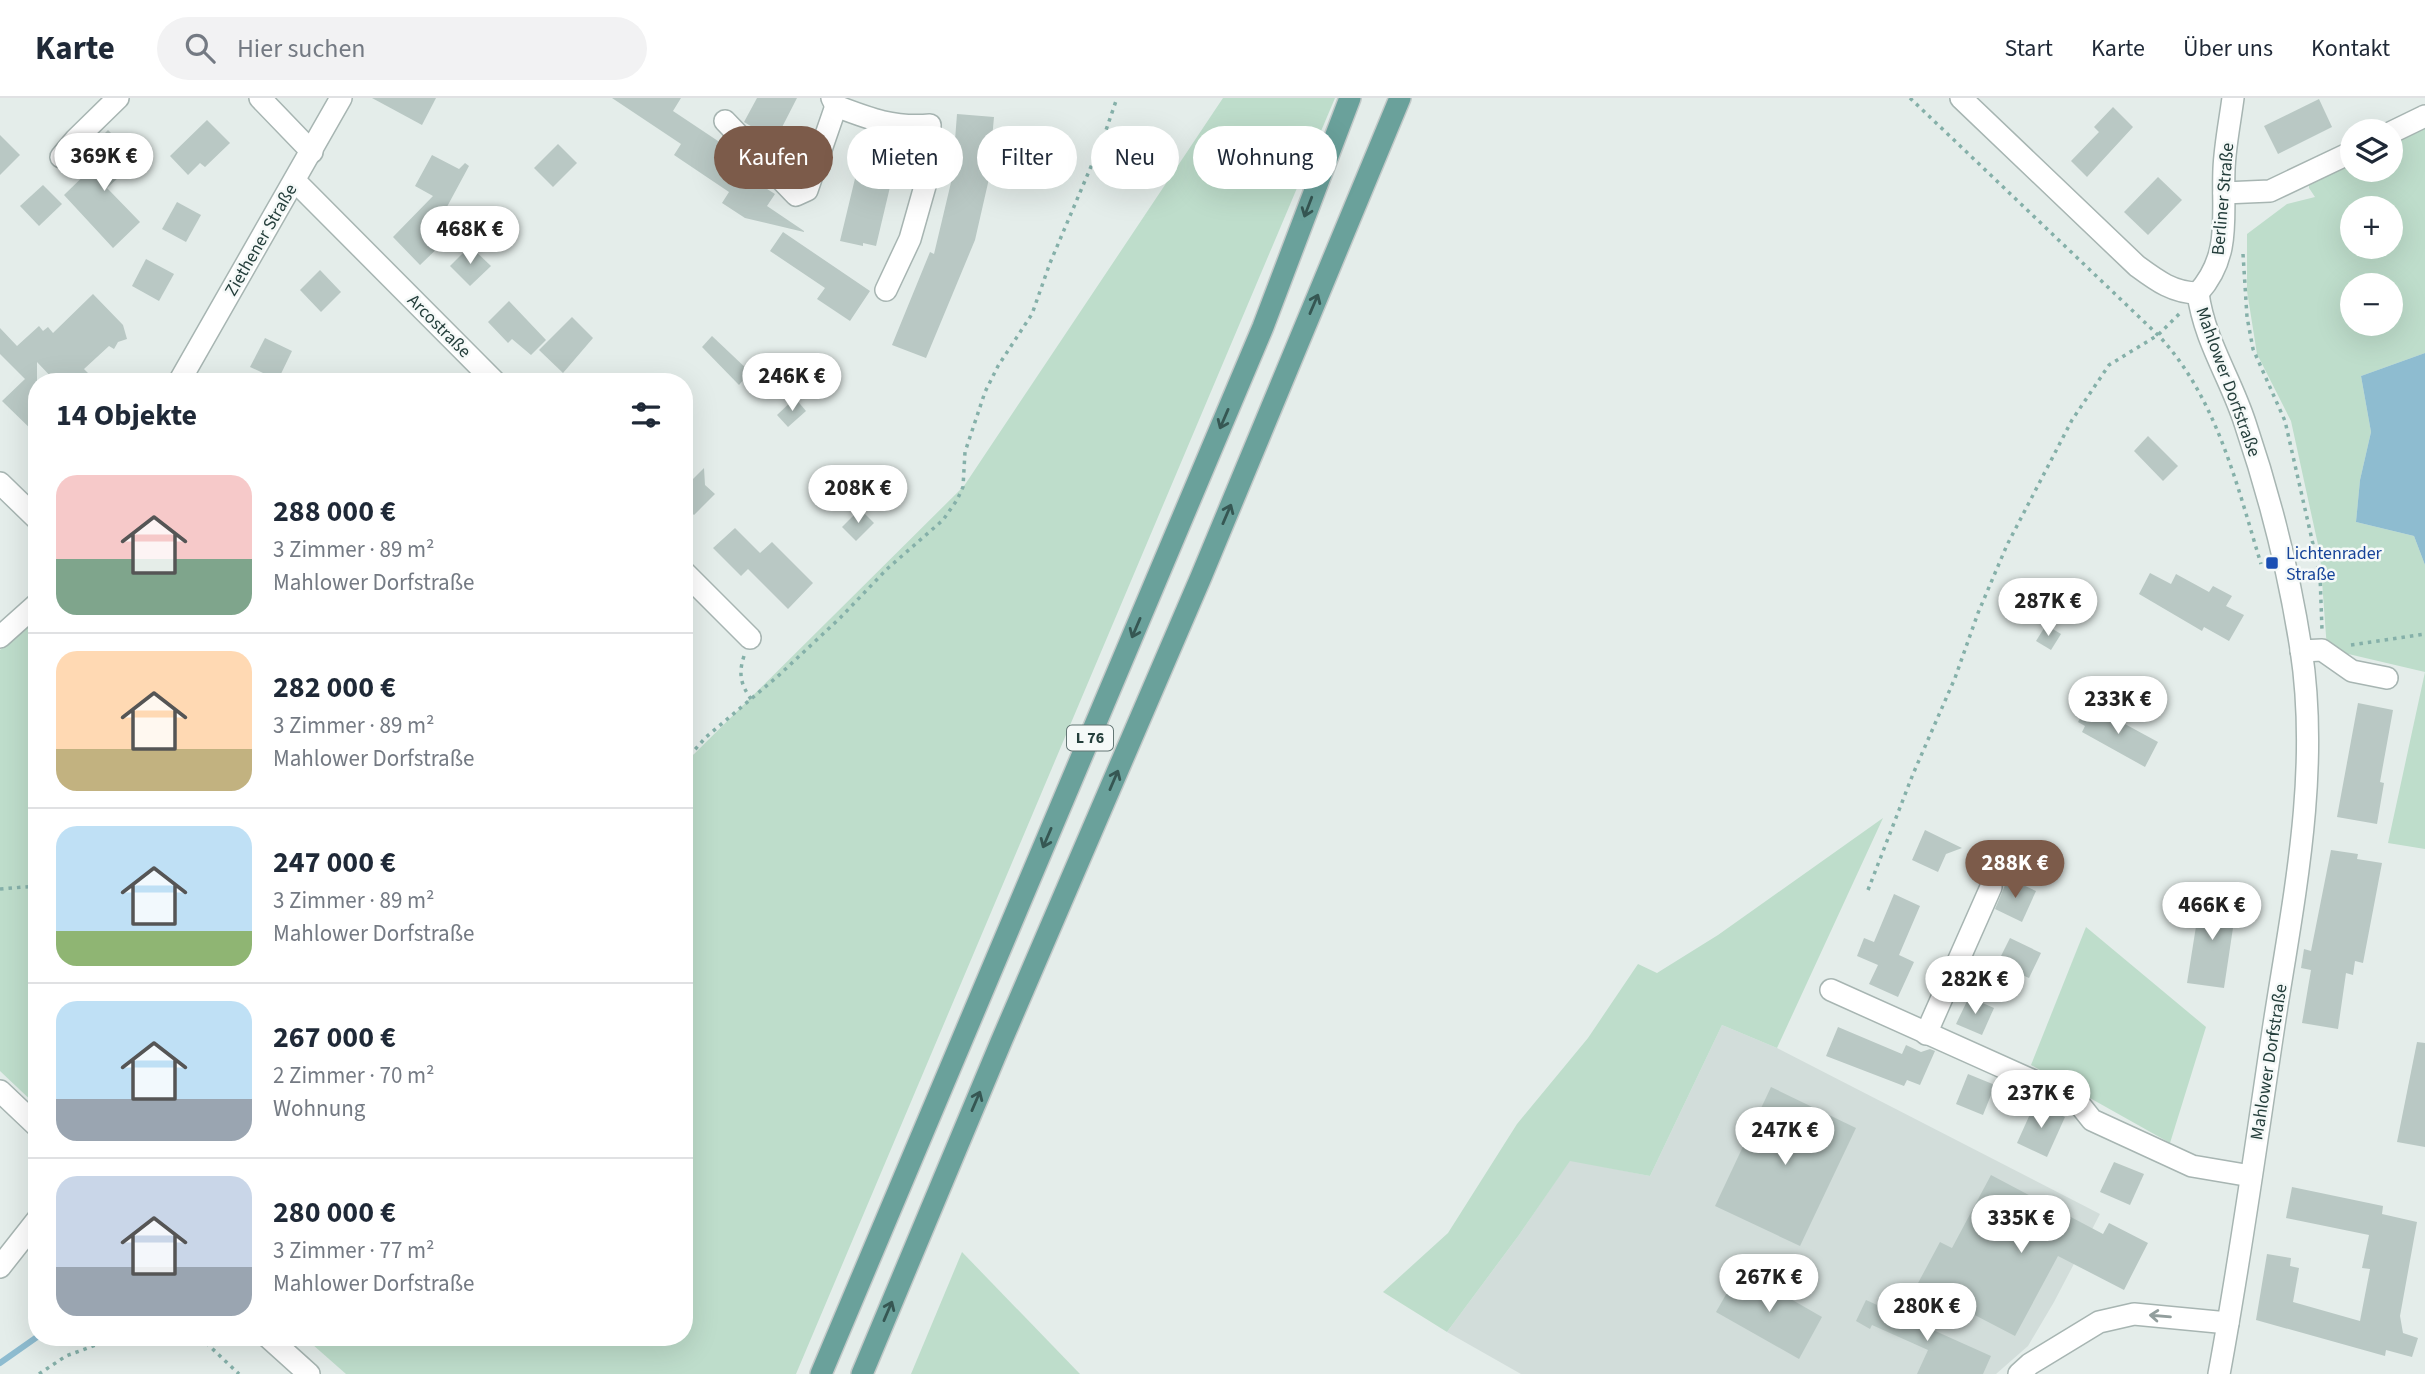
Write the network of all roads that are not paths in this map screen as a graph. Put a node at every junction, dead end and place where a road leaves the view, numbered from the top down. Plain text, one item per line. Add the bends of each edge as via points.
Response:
1 (118, 98) edge
2 (260, 98) edge
3 (341, 98) edge
4 (1350, 98) edge
5 (1400, 98) edge
6 (1961, 98) edge
7 (2233, 98) edge
8 (834, 102) edge
9 (2425, 116) edge
10 (725, 121) dead end
11 (2403, 127) edge
12 (312, 152) junction
13 (61, 157) dead end
14 (2340, 158) edge
15 (295, 181) junction
16 (2224, 193) junction
17 (886, 290) dead end
18 (2198, 293) junction
19 (184, 373) edge
20 (486, 373) edge
21 (0, 483) edge
22 (28, 510) edge
23 (693, 581) edge
24 (28, 612) edge
25 (0, 636) edge
26 (750, 638) road end
27 (2301, 651) junction
28 (2387, 678) dead end
29 (1991, 887) dead end
30 (1830, 990) dead end
31 (1926, 1034) junction
32 (0, 1091) edge
33 (28, 1117) edge
34 (2251, 1176) junction
35 (28, 1231) edge
36 (0, 1267) edge
37 (2228, 1323) junction
38 (278, 1346) edge
39 (309, 1374) edge
40 (821, 1374) edge
41 (862, 1374) edge
42 (2019, 1374) edge
43 (2219, 1374) edge

1 - 13 street
2 - 12 street
3 - 12 street, Ziethener Straße
4 -> 40 main road, L 76 via 1263,327
41 -> 5 main road, L 76
6 - 18 street via 2137,266 2165,286
7 - 16 street, Berliner Straße
8 - 10 street via 807,190 796,195
8 - 17 street via 883,124 930,125 929,172 910,239
9 - 11 street
12 - 15 street, Ziethener Straße
14 - 16 street via 2270,191
15 - 19 street, Ziethener Straße
15 - 20 street, Arcostraße
16 - 18 street, Berliner Straße via 2220,259
18 - 27 street, Mahlower Dorfstraße via 2201,316 2245,421 2272,511
21 - 22 street
23 - 26 street
24 - 25 street
27 - 28 street via 2322,650 2352,671
27 - 34 street, Mahlower Dorfstraße via 2307,743 2304,817
29 - 31 street
30 - 31 street
31 - 34 street via 2077,1100 2092,1120 2192,1166
32 - 33 street
34 - 37 street, Mahlower Dorfstraße
35 - 36 street
37 -> 42 street via 2134,1314 2099,1322
37 - 43 street, Mahlower Dorfstraße
38 - 39 street

